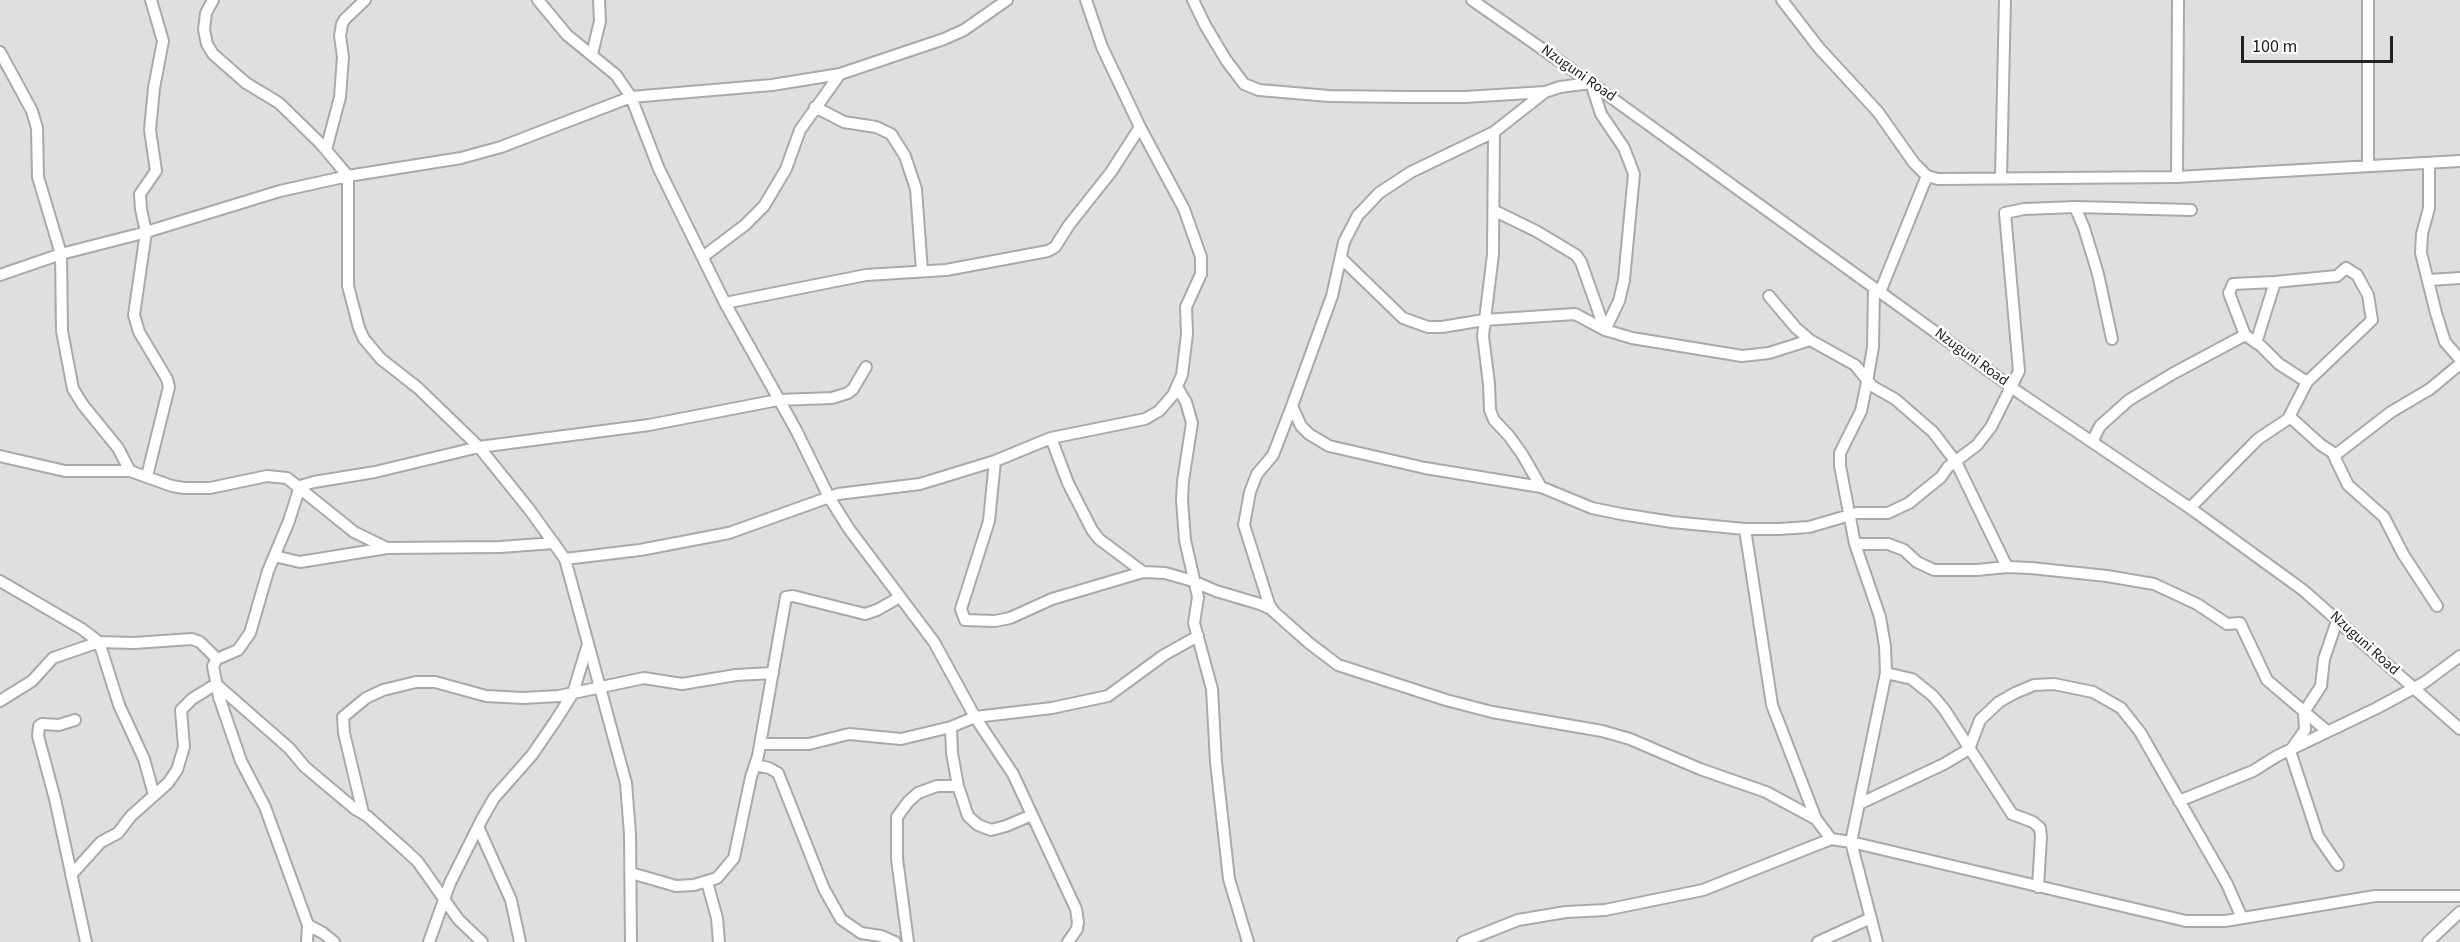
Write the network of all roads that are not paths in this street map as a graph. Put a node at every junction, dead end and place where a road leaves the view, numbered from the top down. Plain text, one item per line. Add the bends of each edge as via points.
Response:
1 (151, 0) edge
2 (213, 0) edge
3 (365, 0) edge
4 (538, 0) edge
5 (599, 0) edge
6 (1007, 0) edge
7 (1086, 0) edge
8 (1193, 0) edge
9 (1472, 0) edge
10 (1782, 0) edge
11 (1794, 0) edge
12 (2005, 0) edge
13 (2178, 0) edge
14 (2368, 0) edge
15 (1794, 15) junction
16 (0, 52) edge
17 (592, 54) junction
18 (840, 74) junction
19 (1591, 83) junction
20 (1545, 92) junction
21 (631, 97) junction
22 (815, 107) junction
23 (1140, 127) junction
24 (1494, 132) junction
25 (326, 150) junction
26 (2460, 161) edge
27 (2429, 163) junction
28 (2368, 165) junction
29 (348, 176) junction
30 (1927, 176) junction
31 (2001, 177) junction
32 (2176, 177) junction
33 (2075, 207) junction
34 (2191, 210) dead end
35 (1495, 212) junction
36 (146, 232) junction
37 (61, 254) junction
38 (704, 256) junction
39 (1341, 258) junction
40 (922, 271) junction
41 (0, 275) edge
42 (2460, 278) edge
43 (2428, 280) junction
44 (2275, 282) junction
45 (1877, 290) junction
46 (1768, 296) dead end
47 (725, 303) junction
48 (1484, 320) junction
49 (1605, 330) junction
50 (2245, 335) junction
51 (2112, 339) dead end
52 (1810, 340) junction
53 (2256, 343) junction
54 (2460, 359) edge
55 (2460, 364) edge
56 (866, 367) dead end
57 (1867, 382) junction
58 (2307, 382) junction
59 (2010, 386) junction
60 (1177, 387) junction
61 (778, 400) junction
62 (1292, 406) junction
63 (2290, 417) junction
64 (1051, 438) junction
65 (2091, 442) junction
66 (479, 447) junction
67 (2335, 454) junction
68 (0, 456) edge
69 (995, 461) junction
70 (1956, 462) junction
71 (130, 471) junction
72 (147, 476) junction
73 (300, 486) junction
74 (1541, 487) junction
75 (829, 497) junction
76 (2190, 508) junction
77 (1849, 514) junction
78 (1745, 529) junction
79 (554, 543) junction
80 (1855, 544) junction
81 (387, 548) junction
82 (274, 556) junction
83 (565, 559) junction
84 (2007, 567) junction
85 (1143, 572) junction
86 (0, 581) edge
87 (1193, 581) junction
88 (900, 597) junction
89 (2437, 606) dead end
90 (1273, 611) junction
91 (2337, 621) junction
92 (1198, 636) junction
93 (99, 642) junction
94 (588, 644) junction
95 (2460, 656) edge
96 (217, 659) junction
97 (772, 673) junction
98 (1886, 673) junction
99 (216, 684) junction
100 (601, 685) junction
101 (2414, 689) junction
102 (573, 693) junction
103 (0, 701) edge
104 (2304, 712) junction
105 (975, 717) junction
106 (75, 720) dead end
107 (951, 727) junction
108 (2460, 729) edge
109 (2327, 731) junction
110 (760, 744) junction
111 (1969, 749) junction
112 (2290, 751) junction
113 (756, 765) junction
114 (958, 786) junction
115 (154, 795) junction
116 (2179, 801) junction
117 (1859, 804) junction
118 (363, 813) junction
119 (1032, 815) junction
120 (1816, 819) junction
121 (479, 830) junction
122 (1831, 839) junction
123 (1851, 842) junction
124 (2338, 865) dead end
125 (631, 873) junction
126 (71, 875) junction
127 (707, 882) junction
128 (2038, 886) junction
129 (2460, 896) edge
130 (446, 898) junction
131 (2460, 912) edge
132 (1871, 918) junction
133 (2242, 918) junction
134 (308, 925) junction
135 (1077, 929) junction
136 (1490, 930) junction
137 (86, 942) edge
138 (308, 942) edge
139 (334, 942) edge
140 (429, 942) edge
141 (482, 942) edge
142 (520, 942) edge
143 (631, 942) edge
144 (719, 942) edge
145 (895, 942) edge
146 (908, 942) edge
147 (1068, 942) edge
148 (1079, 942) edge
149 (1248, 942) edge
150 (1463, 942) edge
151 (1493, 942) edge
152 (1818, 942) edge
153 (1876, 942) edge
154 (2428, 942) edge

1 - 36 street via 163,41 150,130 156,171 140,194
2 - 25 street via 204,30 213,54 246,83 279,103
3 - 25 street via 342,24 340,97
4 - 17 street via 567,35
5 - 17 street via 600,21
6 - 18 street via 945,39
7 - 23 street via 1102,47
8 - 20 street via 1226,60 1244,84 1259,90 1408,97
9 - 19 street, Nzuguni Road
10 - 15 street
11 - 15 street
12 - 31 street
13 - 32 street
14 - 28 street
15 - 30 street
16 - 37 street via 35,120 39,177
17 - 21 street via 616,75
18 - 21 street via 772,85
18 - 22 street
19 - 20 street
19 - 45 street, Nzuguni Road
19 - 49 street via 1601,114 1624,148 1634,174 1624,280
20 - 24 street
21 - 29 street via 501,147 412,168
21 - 38 street via 659,169
22 - 38 street via 764,206
22 - 40 street via 844,122 876,127 891,134 916,189
23 - 40 street via 1055,247 1038,255
23 - 60 street via 1184,209 1202,264 1186,307 1187,334
24 - 35 street
24 - 39 street via 1419,168 1379,193 1354,222
25 - 29 street
26 - 27 street
27 - 28 street
27 - 43 street via 2421,253
28 - 32 street
29 - 36 street via 280,191
29 - 66 street via 348,286 359,328 381,359 418,388
30 - 31 street via 1947,180
30 - 45 street
31 - 32 street
33 - 34 street
33 - 51 street via 2098,274
33 - 59 street via 2005,213 2019,371
35 - 48 street
35 - 49 street via 1575,255
36 - 37 street
36 - 72 street via 134,315 169,387
37 - 41 street
37 - 71 street via 62,331 73,389 118,448
38 - 47 street
39 - 48 street via 1411,322 1437,327
39 - 62 street via 1332,296
40 - 47 street via 866,275
42 - 43 street
43 - 54 street via 2445,342
44 - 50 street via 2233,284 2229,293
44 - 53 street
44 - 58 street via 2337,276 2346,268 2357,275 2368,295 2372,320
45 - 57 street
45 - 59 street, Nzuguni Road
46 - 52 street
47 - 61 street
48 - 49 street via 1575,314
48 - 74 street via 1491,414
49 - 52 street via 1742,356 1769,353
50 - 53 street
50 - 65 street via 2129,400 2100,426
52 - 57 street via 1855,365
53 - 58 street
55 - 67 street via 2430,390 2391,412
56 - 61 street via 848,393 819,400
57 - 70 street via 1922,421
57 - 77 street via 1861,411 1840,453
58 - 63 street
59 - 65 street, Nzuguni Road
59 - 70 street via 1986,436
60 - 64 street via 1159,411 1145,419
60 - 87 street via 1192,423 1182,500
61 - 66 street via 650,425
61 - 75 street
62 - 74 street via 1301,426 1329,446 1425,468
62 - 90 street via 1274,455 1257,474 1244,520 1257,571
63 - 67 street
63 - 76 street via 2259,439
64 - 69 street
64 - 85 street via 1092,530
65 - 76 street, Nzuguni Road
66 - 73 street
66 - 79 street
67 - 89 street via 2348,485 2385,518
68 - 71 street via 65,471
69 - 75 street via 920,484
69 - 85 street via 988,521 961,609 965,620 1010,618 1052,599
70 - 77 street via 1898,510
70 - 84 street
71 - 72 street
72 - 73 street via 184,488 210,488 267,476 287,478
73 - 81 street via 330,515
73 - 82 street
74 - 78 street via 1611,512
75 - 83 street via 720,536
75 - 88 street
76 - 91 street, Nzuguni Road via 2302,590
77 - 78 street via 1809,527
77 - 80 street
78 - 120 street via 1772,705
79 - 81 street
79 - 83 street
80 - 84 street via 1888,544 1934,570
80 - 98 street via 1880,617
81 - 82 street via 300,562
82 - 96 street via 250,633 238,650
83 - 94 street
84 - 104 street via 2154,584 2228,624 2240,622 2266,680
85 - 87 street
86 - 93 street
87 - 90 street
87 - 92 street via 1198,597 1194,619
88 - 97 street via 865,614 788,596
88 - 105 street via 934,642
90 - 120 street via 1338,664 1492,712 1630,739 1766,792
91 - 101 street, Nzuguni Road
91 - 104 street via 2324,659 2321,686
92 - 105 street via 1164,655 1108,696 1052,708
92 - 149 street via 1212,689 1229,879
93 - 96 street via 134,644 192,639
93 - 103 street via 53,658 32,681
93 - 115 street
94 - 100 street
94 - 102 street
95 - 101 street
96 - 99 street via 213,666
97 - 100 street via 682,684 644,678
97 - 110 street
98 - 111 street via 1901,675 1920,685 1944,709
98 - 117 street
99 - 115 street via 182,708 181,759 172,778
99 - 118 street via 305,767
99 - 134 street via 241,760 265,807
100 - 102 street
100 - 125 street via 626,783
101 - 108 street, Nzuguni Road
101 - 109 street
102 - 118 street via 497,698 426,682 397,686 366,698 345,715 343,723
102 - 121 street via 540,745 494,798
104 - 109 street
104 - 112 street via 2305,730
105 - 107 street
105 - 119 street via 1013,774
106 - 126 street via 59,725 42,724 38,729
107 - 110 street via 901,739 849,734 809,744
107 - 114 street
109 - 112 street
110 - 113 street
111 - 116 street via 1980,720 2008,697 2034,685 2072,686 2102,697 2129,716
111 - 117 street
111 - 128 street via 2012,814 2040,828
112 - 116 street via 2253,771
112 - 124 street via 2318,837
113 - 127 street via 734,858 724,872
113 - 145 street via 778,773 824,889 841,920 861,933
114 - 119 street via 968,816 982,827 997,829
114 - 146 street via 937,786 918,793 897,817 897,859
115 - 126 street
116 - 133 street
117 - 123 street
118 - 130 street via 418,862
119 - 135 street via 1069,893
120 - 122 street
121 - 130 street
121 - 142 street via 511,900
122 - 123 street
122 - 136 street via 1703,890 1614,909 1518,920
123 - 128 street
123 - 132 street
125 - 127 street via 676,886
125 - 143 street
126 - 137 street
127 - 144 street
128 - 133 street via 2186,921
129 - 133 street via 2375,896
130 - 140 street
130 - 141 street via 458,919
131 - 154 street
132 - 152 street
132 - 153 street
134 - 138 street
134 - 139 street
135 - 147 street
135 - 148 street
136 - 150 street
136 - 151 street

